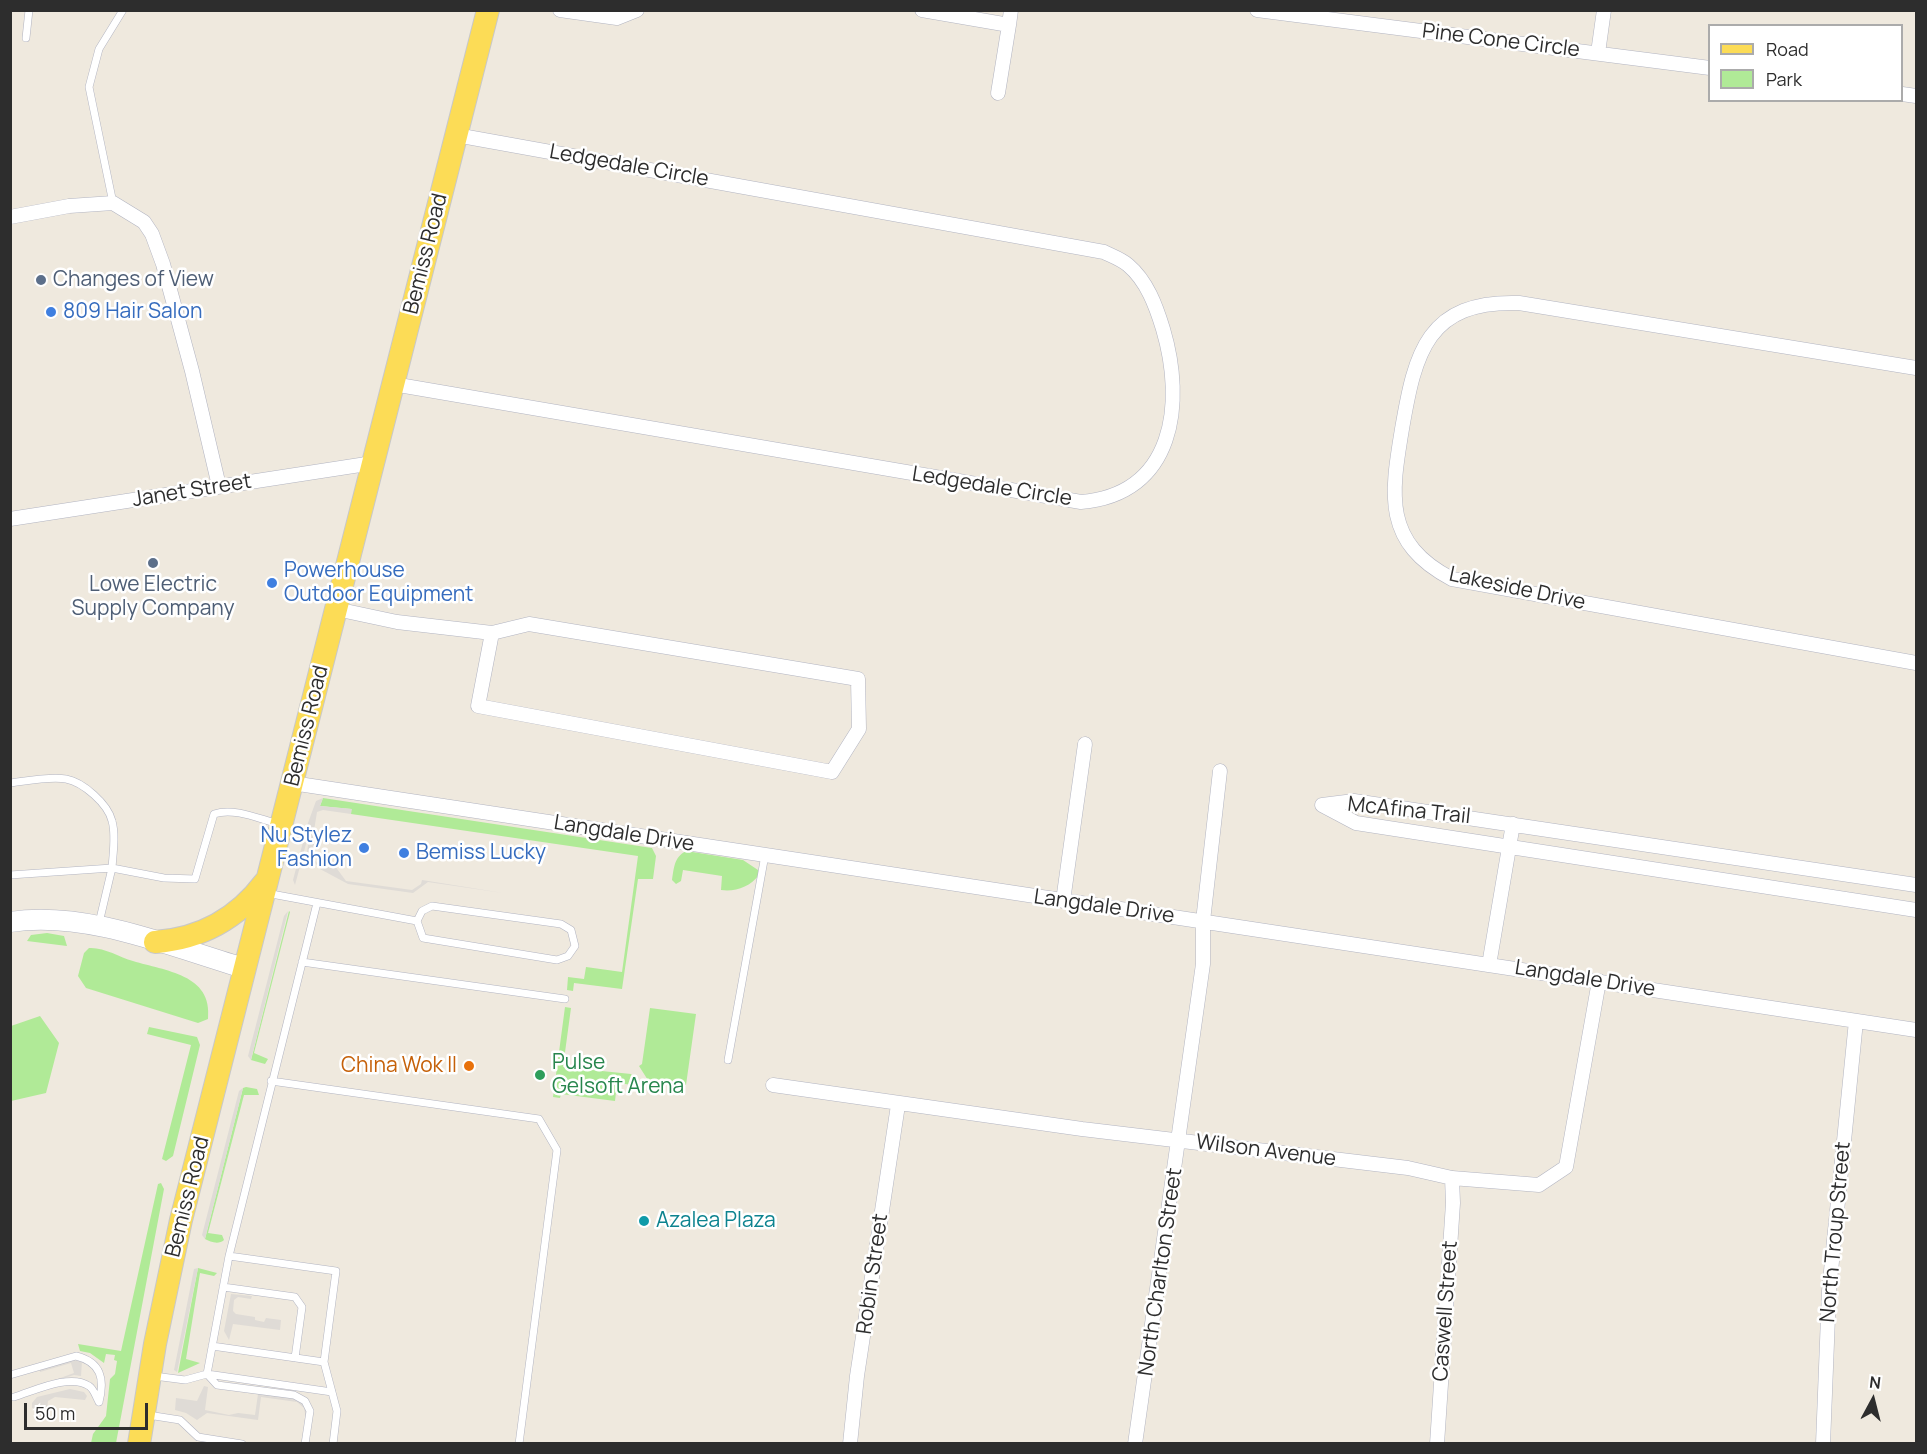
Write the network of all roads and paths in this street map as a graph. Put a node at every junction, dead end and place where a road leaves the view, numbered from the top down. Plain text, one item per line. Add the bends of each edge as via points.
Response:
1 (29, 10) edge
2 (123, 10) edge
3 (488, 10) edge
4 (560, 10) edge
5 (637, 10) edge
6 (922, 10) edge
7 (1257, 10) edge
8 (1604, 10) edge
9 (1010, 18) edge
10 (26, 38) dead end
11 (1598, 53) junction
12 (1708, 69) edge
13 (998, 93) dead end
14 (456, 135) junction
15 (113, 203) junction
16 (10, 217) edge
17 (1917, 368) edge
18 (393, 384) junction
19 (373, 463) junction
20 (219, 486) junction
21 (10, 519) edge
22 (336, 609) junction
23 (492, 633) junction
24 (1917, 663) edge
25 (1085, 744) dead end
26 (1220, 771) dead end
27 (10, 783) edge
28 (292, 783) junction
29 (1422, 810) junction
30 (1513, 824) junction
31 (282, 825) junction
32 (1419, 833) junction
33 (1587, 835) junction
34 (1509, 847) junction
35 (765, 855) junction
36 (1583, 858) junction
37 (1777, 864) junction
38 (112, 868) junction
39 (10, 875) edge
40 (1874, 879) junction
41 (267, 884) junction
42 (1917, 885) edge
43 (1774, 888) junction
44 (1063, 901) junction
45 (1869, 902) junction
46 (317, 903) junction
47 (1917, 910) edge
48 (417, 921) junction
49 (1203, 921) junction
50 (10, 922) edge
51 (99, 926) junction
52 (155, 942) junction
53 (302, 962) junction
54 (1490, 965) junction
55 (244, 968) junction
56 (1599, 981) junction
57 (565, 999) dead end
58 (1856, 1021) junction
59 (1917, 1030) edge
60 (728, 1060) dead end
61 (271, 1081) junction
62 (773, 1085) dead end
63 (898, 1105) junction
64 (1179, 1140) junction
65 (1452, 1178) junction
66 (229, 1256) junction
67 (223, 1287) junction
68 (212, 1346) junction
69 (295, 1358) junction
70 (324, 1362) junction
71 (207, 1374) junction
72 (10, 1375) edge
73 (149, 1376) junction
74 (332, 1392) junction
75 (14, 1397) dead end
76 (143, 1414) junction
77 (139, 1443) edge
78 (242, 1443) edge
79 (305, 1443) edge
80 (333, 1443) edge
81 (519, 1443) edge
82 (850, 1443) edge
83 (1135, 1443) edge
84 (1437, 1443) edge
85 (1823, 1443) edge

1 - 10 lane
2 - 15 lane via 99,49 89,87
3 - 14 main road, Bemiss Road
4 - 5 street via 617,18
6 - 9 street
7 - 11 street, Pine Cone Circle
8 - 11 street
9 - 13 street
11 - 12 street, Pine Cone Circle
14 - 18 main road, Bemiss Road
14 - 18 street, Ledgedale Circle via 1104,252 1129,266 1155,304 1169,348 1173,414 1170,428 1164,448 1143,477 1116,496 1081,502
15 - 16 street
15 - 20 street via 144,222 153,234 192,371
17 - 24 street, Lakeside Drive via 1519,303 1477,304 1442,325 1420,354 1408,393 1393,493 1398,520 1413,547 1425,562 1452,579
18 - 19 main road, Bemiss Road
19 - 20 street, Janet Street
19 - 22 main road, Bemiss Road
20 - 21 street, Janet Street
22 - 23 street via 397,622
22 - 28 main road, Bemiss Road
23 - 23 street via 529,624 858,679 859,729 831,772 478,706
25 - 44 street
26 - 49 street, North Charlton Street
27 - 38 lane via 64,778 88,790 112,820
28 - 31 main road, Bemiss Road
28 - 35 street, Langdale Drive
29 - 30 street, McAfina Trail
29 - 32 street
29 - 32 street, McAfina Trail via 1354,801 1322,805 1356,823
30 - 33 street, McAfina Trail
30 - 34 street
31 - 38 lane via 230,812 214,814 195,879 164,878
31 - 41 main road, Bemiss Road
32 - 34 street, McAfina Trail
33 - 36 street
33 - 37 street, McAfina Trail
34 - 36 street, McAfina Trail
34 - 54 street
35 - 44 street, Langdale Drive
35 - 60 lane
36 - 43 street, McAfina Trail
37 - 40 street, McAfina Trail
37 - 43 street
38 - 39 lane
38 - 51 lane
40 - 42 street, McAfina Trail
40 - 45 street
41 - 46 lane
41 - 52 main road via 212,928 180,941
41 - 55 main road, Bemiss Road
43 - 45 street, McAfina Trail
44 - 49 street, Langdale Drive
45 - 47 street, McAfina Trail
46 - 48 lane
46 - 53 lane
48 - 48 lane via 422,911 432,906 561,924 571,930 575,946 568,956 557,960 423,938
49 - 54 street, Langdale Drive
49 - 64 street, North Charlton Street via 1203,964
50 - 51 main road via 63,919
51 - 52 main road
52 - 55 main road
53 - 57 lane
53 - 61 lane
54 - 56 street, Langdale Drive
55 - 73 main road, Bemiss Road via 181,1220
56 - 58 street, Langdale Drive
56 - 65 street, Wilson Avenue via 1566,1167 1539,1185
58 - 59 street, Langdale Drive
58 - 85 street, North Troup Street via 1830,1279
61 - 66 lane
61 - 81 lane via 539,1119 557,1150
62 - 63 street, Wilson Avenue
63 - 64 street, Wilson Avenue
63 - 82 street, Robin Street
64 - 65 street, Wilson Avenue via 1408,1168
64 - 83 street, North Charlton Street
65 - 84 street, Caswell Street
66 - 67 lane
66 - 70 lane via 336,1271
67 - 68 lane
67 - 69 lane via 295,1297 302,1307
68 - 69 lane
68 - 71 lane
69 - 70 lane
70 - 74 lane
71 - 73 lane via 185,1380
71 - 74 lane
71 - 79 lane via 217,1385 294,1395 306,1401 310,1411
72 - 75 lane via 70,1357 85,1358 98,1368 104,1385 99,1402 92,1387 68,1381
73 - 76 main road, Bemiss Road
74 - 80 lane via 337,1411
76 - 77 main road, Bemiss Road
76 - 78 lane via 180,1420 198,1437

